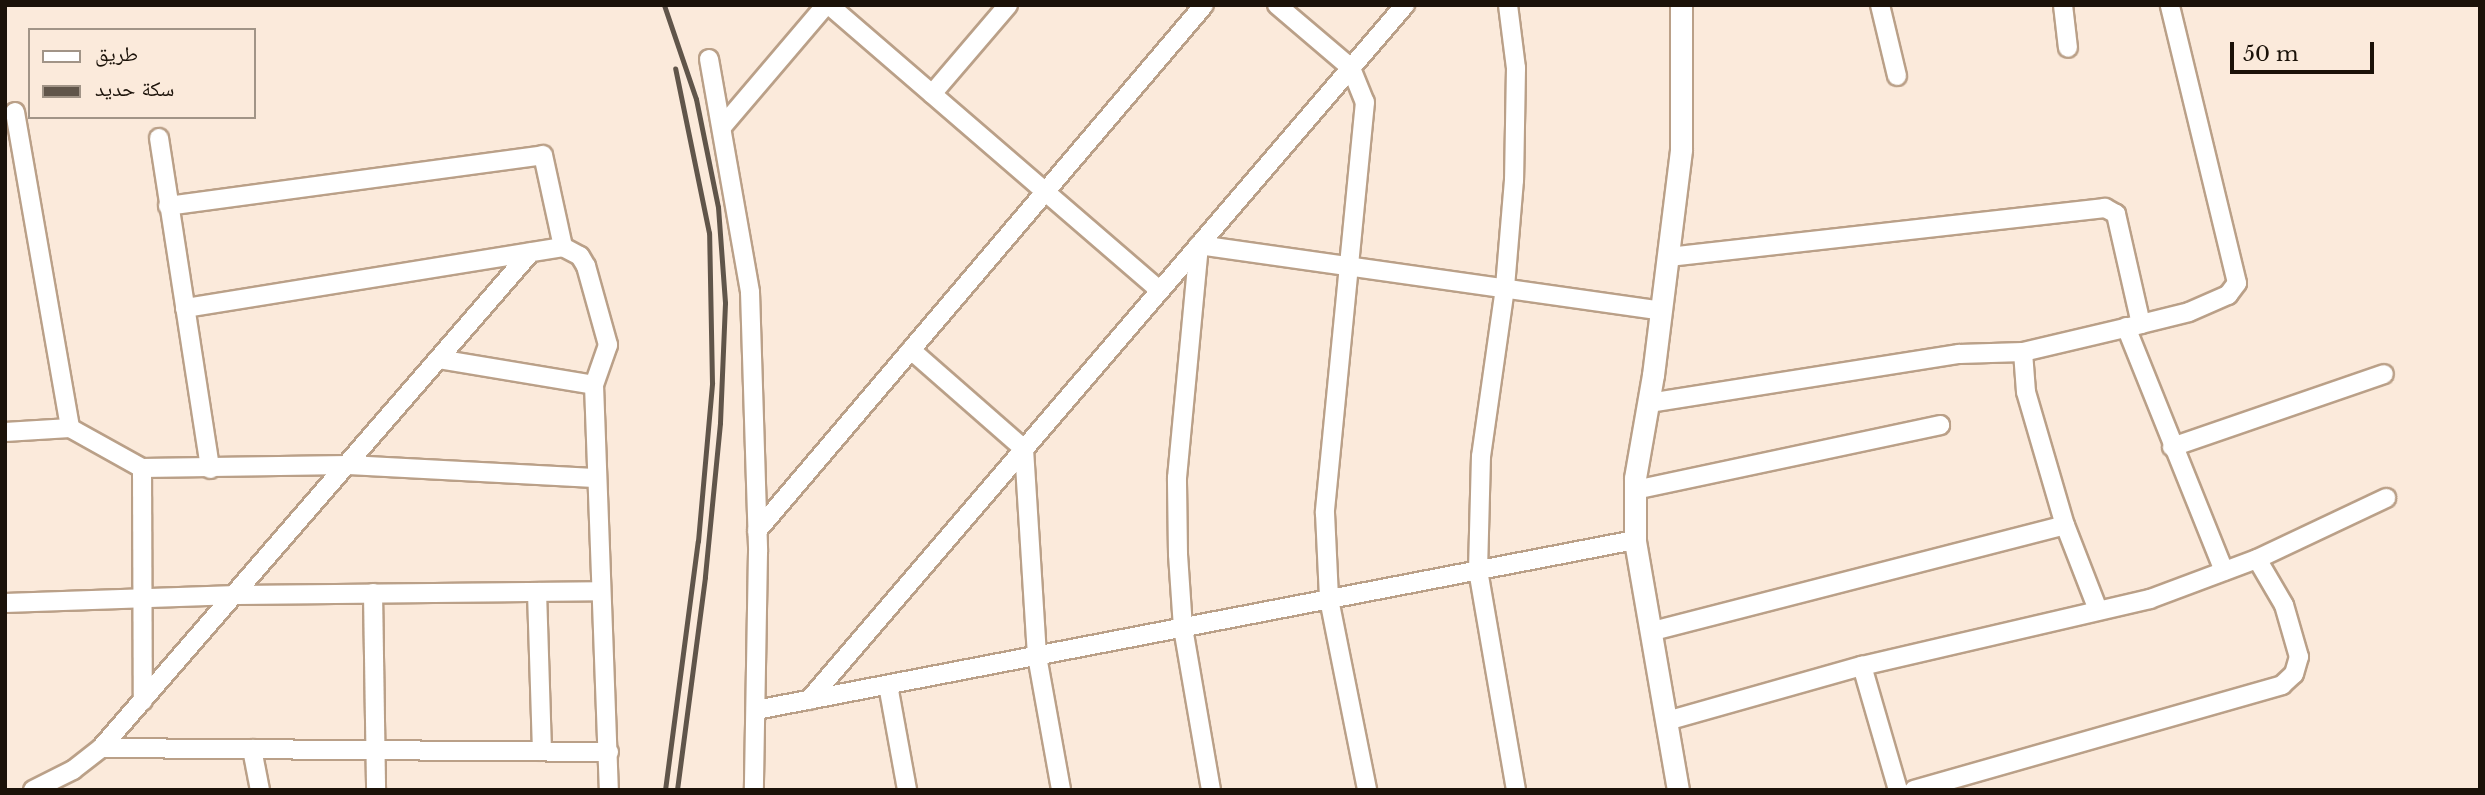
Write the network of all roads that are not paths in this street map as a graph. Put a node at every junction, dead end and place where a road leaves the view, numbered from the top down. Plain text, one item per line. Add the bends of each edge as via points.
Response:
1 (827, 5) edge
2 (1008, 5) edge
3 (1204, 5) edge
4 (1277, 5) edge
5 (1405, 5) edge
6 (1508, 5) edge
7 (1681, 5) edge
8 (1880, 5) edge
9 (2063, 5) edge
10 (2170, 5) edge
11 (2068, 48) dead end
12 (709, 59) dead end
13 (1350, 68) junction
14 (1897, 76) dead end
15 (932, 94) junction
16 (15, 112) dead end
17 (722, 127) junction
18 (159, 138) dead end
19 (1046, 191) junction
20 (168, 206) junction
21 (1199, 245) junction
22 (563, 247) junction
23 (531, 252) junction
24 (1669, 257) junction
25 (1350, 266) junction
26 (1506, 288) junction
27 (1160, 290) junction
28 (185, 308) junction
29 (1662, 311) junction
30 (2133, 325) junction
31 (911, 350) junction
32 (2023, 352) junction
33 (439, 359) junction
34 (2384, 374) dead end
35 (594, 385) junction
36 (1649, 403) junction
37 (1940, 425) dead end
38 (70, 428) junction
39 (5, 432) edge
40 (2172, 447) junction
41 (1024, 449) junction
42 (348, 465) junction
43 (142, 468) junction
44 (210, 469) junction
45 (595, 478) junction
46 (1635, 490) junction
47 (2386, 498) dead end
48 (2065, 524) junction
49 (757, 531) junction
50 (1634, 540) junction
51 (2257, 559) junction
52 (1478, 570) junction
53 (2224, 571) junction
54 (599, 591) junction
55 (537, 592) junction
56 (373, 593) junction
57 (237, 595) junction
58 (142, 599) junction
59 (1329, 599) junction
60 (5, 603) edge
61 (2098, 610) junction
62 (1183, 628) junction
63 (1653, 631) junction
64 (1037, 656) junction
65 (1862, 666) junction
66 (888, 685) junction
67 (809, 700) junction
68 (143, 701) junction
69 (756, 710) junction
70 (1667, 720) junction
71 (101, 748) junction
72 (252, 749) junction
73 (375, 750) junction
74 (542, 751) junction
75 (609, 752) junction
76 (33, 790) edge
77 (260, 790) edge
78 (376, 790) edge
79 (609, 790) edge
80 (754, 790) edge
81 (907, 790) edge
82 (1061, 790) edge
83 (1211, 790) edge
84 (1367, 790) edge
85 (1516, 790) edge
86 (1678, 790) edge
87 (1898, 790) edge
88 (1914, 790) edge

1 - 15 street
1 - 17 street
2 - 15 street
3 - 19 street
4 - 13 street
5 - 13 street
6 - 26 street via 1516,68
7 - 24 street via 1681,149
8 - 14 street
9 - 11 street
10 - 30 street via 2237,283 2228,295 2189,312
12 - 17 street
13 - 21 street
13 - 25 street via 1361,85 1365,127
15 - 19 street
16 - 38 street
17 - 49 street via 750,292
18 - 20 street
19 - 27 street
19 - 31 street
20 - 22 street via 543,155
20 - 28 street
21 - 25 street
21 - 27 street
21 - 62 street via 1177,478
22 - 23 street
22 - 35 street via 580,256 586,266 604,319 608,345
23 - 28 street
23 - 33 street
24 - 29 street
24 - 30 street via 2105,208 2116,215
25 - 26 street
25 - 59 street via 1325,513
26 - 29 street
26 - 52 street via 1480,456
27 - 41 street
28 - 44 street
29 - 36 street
30 - 32 street
30 - 40 street
31 - 41 street
31 - 49 street
32 - 36 street via 1959,354
32 - 48 street via 2026,392
33 - 35 street
33 - 42 street
34 - 40 street
35 - 45 street
36 - 46 street
37 - 46 street
38 - 39 street
38 - 43 street
40 - 53 street
41 - 64 street
41 - 67 street
42 - 44 street
42 - 45 street
42 - 57 street
43 - 44 street
43 - 58 street
45 - 54 street
46 - 50 street
47 - 51 street
48 - 61 street
48 - 63 street
49 - 69 street
50 - 52 street
50 - 63 street
51 - 53 street
51 - 88 street via 2284,605 2299,657 2294,674 2282,685
52 - 59 street
52 - 85 street
53 - 61 street via 2150,599
54 - 55 street
54 - 75 street
55 - 56 street
55 - 74 street
56 - 57 street
56 - 73 street
57 - 58 street
57 - 68 street
58 - 60 street
58 - 68 street
59 - 62 street
59 - 84 street
61 - 65 street
62 - 64 street
62 - 83 street
63 - 70 street
64 - 66 street
64 - 82 street
65 - 70 street
65 - 87 street
66 - 67 street
66 - 81 street
67 - 69 street
68 - 71 street
69 - 80 street
70 - 86 street
71 - 72 street
71 - 76 street via 74,770
72 - 73 street
72 - 77 street
73 - 74 street
73 - 78 street
74 - 75 street
75 - 79 street

